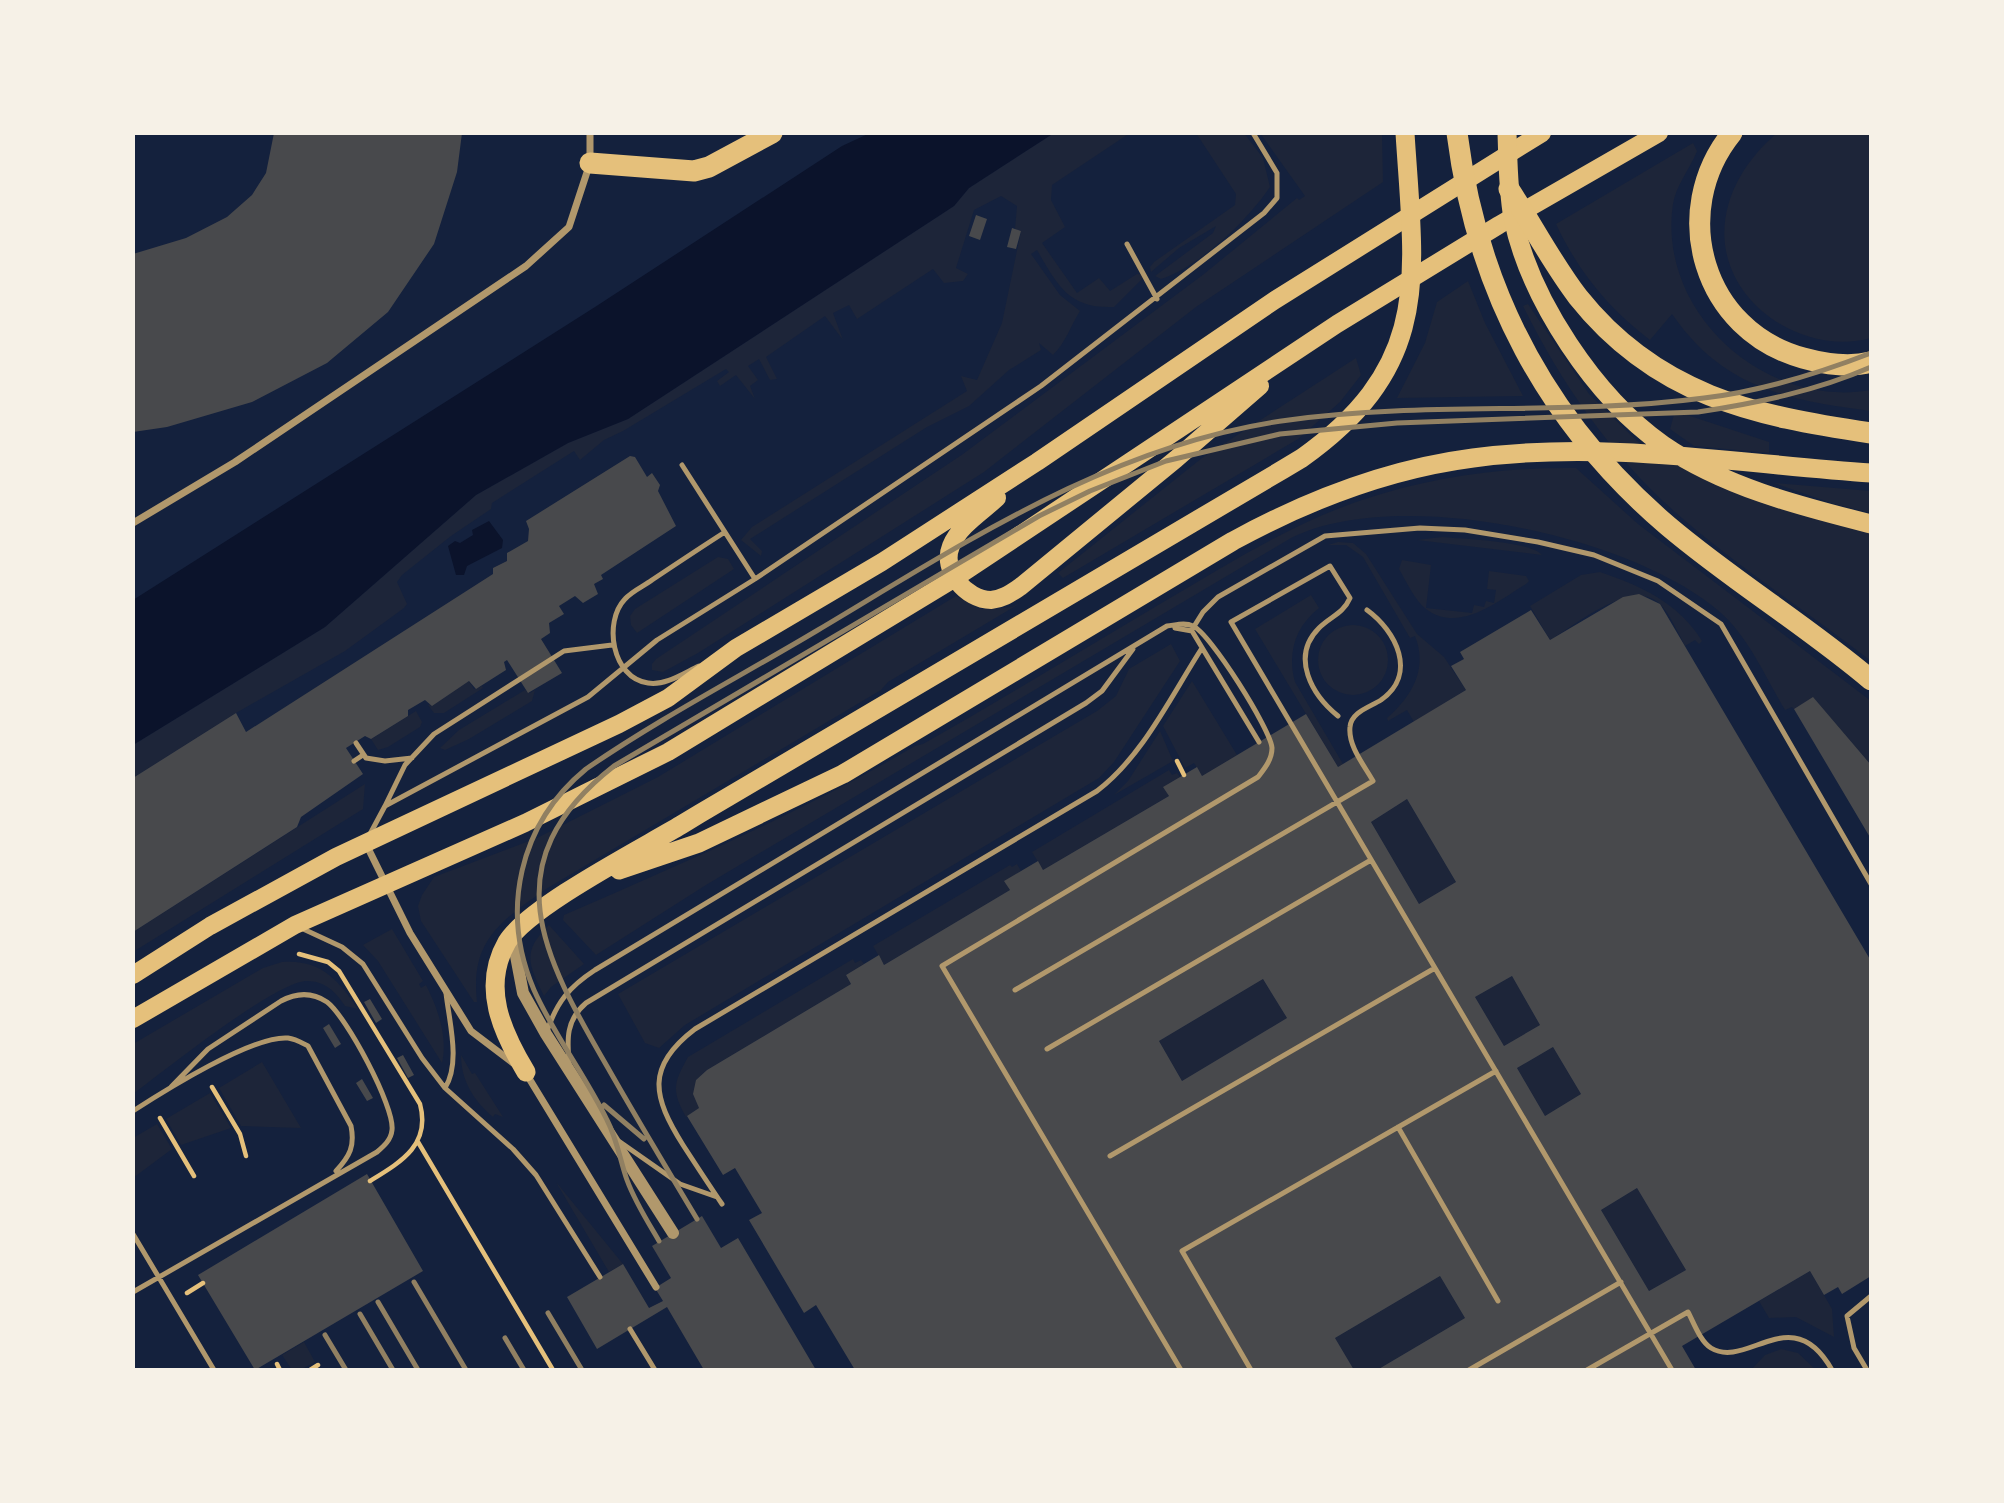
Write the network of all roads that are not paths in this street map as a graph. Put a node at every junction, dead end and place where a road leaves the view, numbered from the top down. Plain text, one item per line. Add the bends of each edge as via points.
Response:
1 (590, 133) edge
2 (772, 133) edge
3 (1253, 133) edge
4 (1405, 133) edge
5 (1457, 133) edge
6 (1507, 133) edge
7 (1542, 133) edge
8 (1659, 133) edge
9 (1732, 133) edge
10 (590, 163) junction
11 (1509, 188) junction
12 (1127, 244) dead end
13 (1157, 299) junction
14 (1310, 342) junction
15 (1871, 362) edge
16 (1871, 433) edge
17 (1037, 462) junction
18 (682, 466) dead end
19 (1871, 474) edge
20 (133, 523) edge
21 (1871, 524) edge
22 (725, 532) junction
23 (955, 578) junction
24 (755, 579) junction
25 (1367, 610) dead end
26 (1192, 631) junction
27 (612, 645) junction
28 (736, 648) junction
29 (1202, 648) junction
30 (625, 668) junction
31 (1871, 680) edge
32 (1338, 716) dead end
33 (1259, 742) dead end
34 (356, 743) dead end
35 (363, 755) junction
36 (412, 758) junction
37 (354, 761) dead end
38 (1337, 803) junction
39 (385, 806) junction
40 (365, 843) junction
41 (1371, 860) junction
42 (594, 877) junction
43 (386, 884) junction
44 (1871, 884) edge
45 (295, 926) junction
46 (512, 934) junction
47 (1435, 968) junction
48 (133, 975) edge
49 (1015, 990) dead end
50 (446, 993) junction
51 (133, 1020) edge
52 (546, 1034) junction
53 (1047, 1049) dead end
54 (570, 1070) junction
55 (1496, 1071) junction
56 (526, 1072) junction
57 (171, 1087) junction
58 (445, 1088) junction
59 (133, 1111) edge
60 (1398, 1127) junction
61 (613, 1137) junction
62 (1110, 1156) dead end
63 (332, 1175) junction
64 (717, 1197) junction
65 (722, 1204) dead end
66 (673, 1233) dead end
67 (133, 1234) edge
68 (158, 1277) junction
69 (600, 1277) dead end
70 (1621, 1282) junction
71 (656, 1287) dead end
72 (133, 1292) edge
73 (1871, 1296) edge
74 (1498, 1301) dead end
75 (630, 1329) dead end
76 (1650, 1334) junction
77 (214, 1370) edge
78 (655, 1370) edge
79 (1181, 1370) edge
80 (1251, 1370) edge
81 (1469, 1370) edge
82 (1587, 1370) edge
83 (1672, 1370) edge
84 (1832, 1370) edge
85 (1867, 1370) edge

1 - 10 street
2 - 10 highway via 694,172
3 - 13 lane via 1278,173 1278,198
4 - 42 highway via 1412,249 1406,325 1383,376 1332,434 1285,468
5 - 31 highway via 1470,216 1502,304 1538,376 1578,435 1668,526
6 - 11 highway
7 - 17 main road via 1354,249
8 - 14 main road
9 - 15 highway via 1707,175 1698,216 1702,257 1723,303 1749,332 1784,352 1835,365
10 - 20 street via 569,227 526,266 234,462
11 - 16 highway via 1577,296 1642,358 1710,397 1741,408 1773,418
11 - 21 highway via 1521,246 1558,326 1591,373 1637,423 1662,444 1730,480 1811,509
12 - 13 lane
13 - 24 lane via 1041,386
14 - 23 main road
14 - 23 main road via 1009,595 981,599
17 - 23 main road via 953,542 948,562
17 - 28 main road via 882,562
18 - 22 lane
19 - 42 highway via 1648,453 1587,452 1497,455 1419,467 1360,484 1273,519 867,761 780,806 661,858
22 - 24 lane
22 - 27 lane via 626,598 614,622
23 - 43 main road via 668,752 525,823
24 - 30 lane via 657,640
25 - 38 lane via 1397,643 1399,673 1393,688 1354,716 1349,725 1351,742 1373,781
26 - 29 lane
26 - 44 lane via 1218,597 1325,536 1420,528 1465,530 1594,555 1658,581 1721,624
26 - 54 lane via 1163,629 1147,638 1130,651 1102,691 1086,704 586,1003 568,1030
27 - 30 lane
27 - 36 lane via 565,651 434,734
28 - 30 lane via 655,684 638,680
28 - 40 main road via 636,716
29 - 33 lane
29 - 64 lane via 1129,760 1097,791 695,1029 672,1049 659,1076 661,1104
30 - 39 lane via 588,697
32 - 38 lane via 1321,702 1306,672 1305,656 1310,640 1344,610 1350,598 1330,566 1231,622
34 - 35 lane
35 - 36 lane via 385,761
35 - 37 lane
36 - 39 lane
38 - 41 lane
38 - 49 lane
39 - 40 lane
40 - 43 street
40 - 48 main road via 209,926
41 - 47 lane
41 - 53 lane
42 - 46 highway via 543,908
43 - 45 main road
43 - 50 street
45 - 51 main road
45 - 58 lane via 342,947 363,964
46 - 52 street via 523,993
46 - 56 highway via 501,954 495,995 503,1033
47 - 55 lane
47 - 62 lane
50 - 56 street via 471,1031
50 - 58 lane via 452,1077
52 - 54 street
52 - 79 lane via 558,1003 576,982 763,867 1167,626 1184,624 1208,636 1269,736 1272,746 1267,765 1245,787 942,966
54 - 61 street
55 - 60 lane
55 - 70 lane
56 - 71 street
57 - 59 lane
57 - 63 lane via 268,1041 287,1038 308,1046 351,1125 354,1140 350,1155
57 - 63 lane via 208,1049 281,1001 302,995 328,1003 388,1101 393,1122 391,1136 377,1152
58 - 69 lane via 536,1175
60 - 74 lane
60 - 80 lane via 1182,1251
61 - 64 lane via 680,1184
61 - 66 street
63 - 68 lane
64 - 65 lane
67 - 68 lane
68 - 72 lane
68 - 77 lane
70 - 76 lane
70 - 81 lane
73 - 85 lane via 1847,1316 1854,1348
75 - 78 lane
76 - 82 lane
76 - 83 lane
76 - 84 lane via 1688,1312 1714,1350 1729,1352 1777,1337 1793,1338 1808,1344

